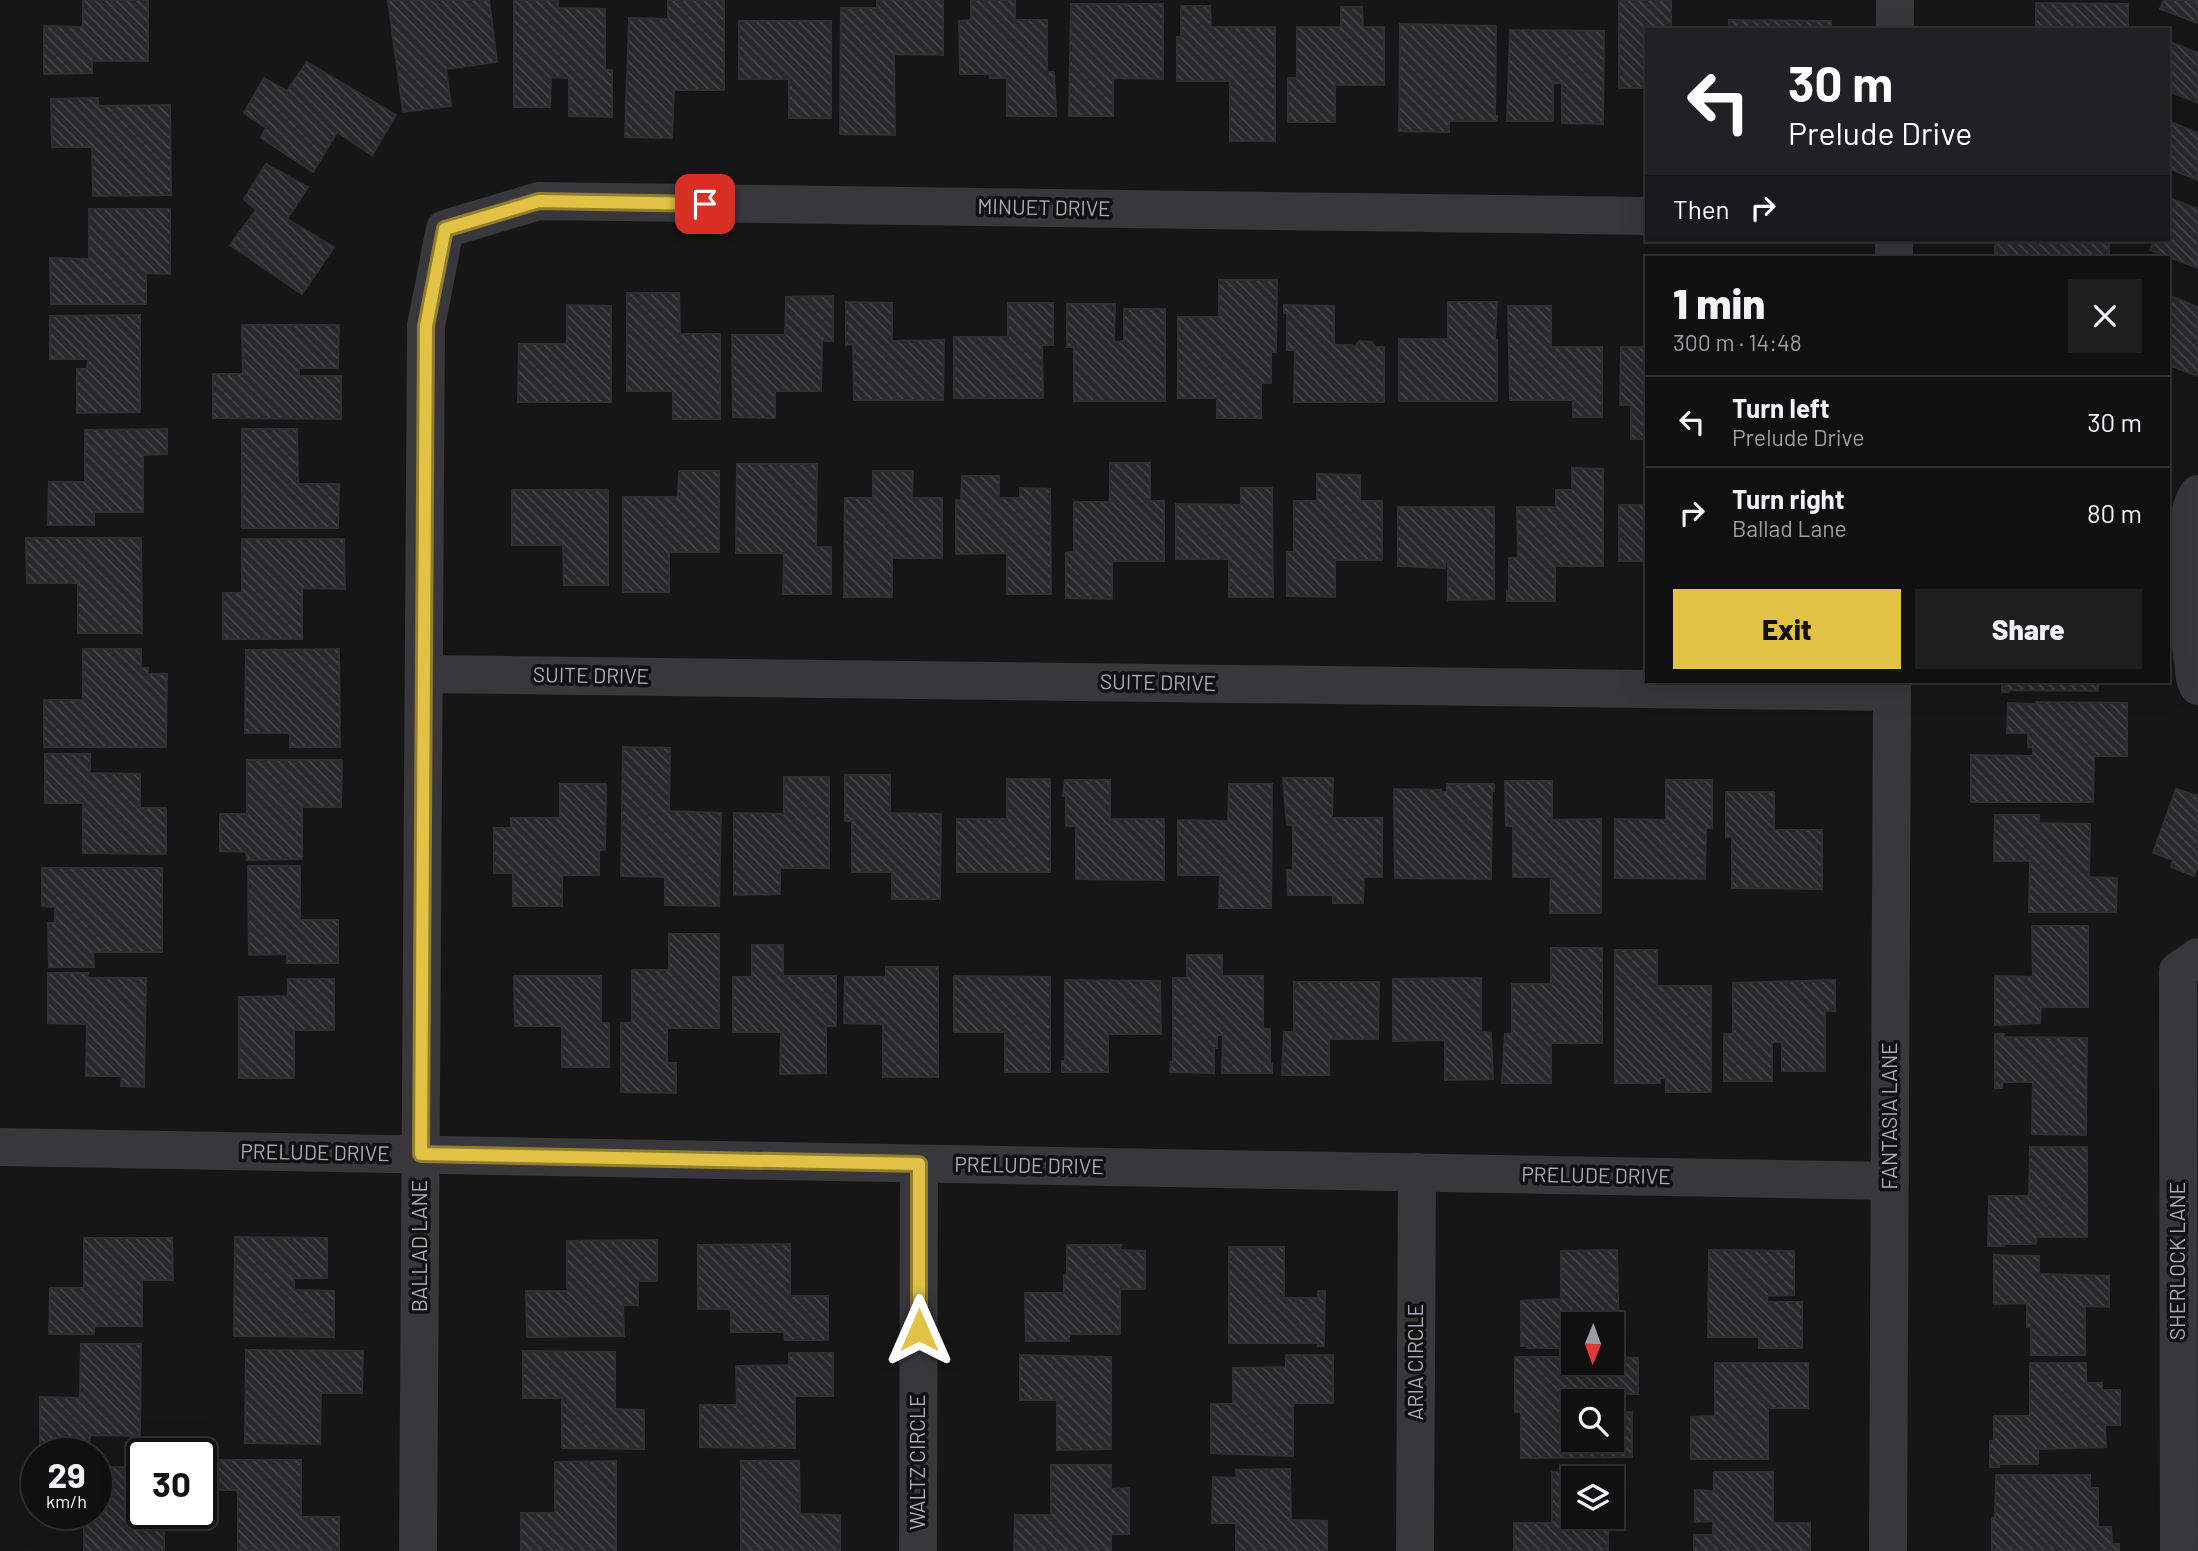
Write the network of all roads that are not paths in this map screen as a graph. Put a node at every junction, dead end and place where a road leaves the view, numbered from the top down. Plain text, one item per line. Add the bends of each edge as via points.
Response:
1 (1895, 0) edge
2 (1895, 28) edge
3 (1645, 216) edge
4 (445, 229) joint
5 (2186, 505) edge
6 (424, 674) junction
7 (1892, 686) edge
8 (2198, 686) edge
9 (2188, 964) edge
10 (0, 1147) edge
11 (421, 1154) junction
12 (919, 1164) junction
13 (1417, 1172) junction
14 (1890, 1181) junction
15 (418, 1551) edge
16 (918, 1551) edge
17 (1415, 1551) edge
18 (1888, 1551) edge
19 (2179, 1551) edge

1 - 2 street
3 - 4 street, MINUET DRIVE via 539,201
4 - 6 street, BALLAD LANE via 426,326
5 - 8 street via 2185,590
6 - 7 street, SUITE DRIVE
6 - 11 street, BALLAD LANE
7 - 14 street, FANTASIA LANE
9 - 19 street, SHERLOCK LANE
10 - 11 street, PRELUDE DRIVE
11 - 12 street, PRELUDE DRIVE
11 - 15 street, BALLAD LANE
12 - 13 street, PRELUDE DRIVE
12 - 16 street, WALTZ CIRCLE
13 - 14 street, PRELUDE DRIVE
13 - 17 street, ARIA CIRCLE
14 - 18 street, FANTASIA LANE

